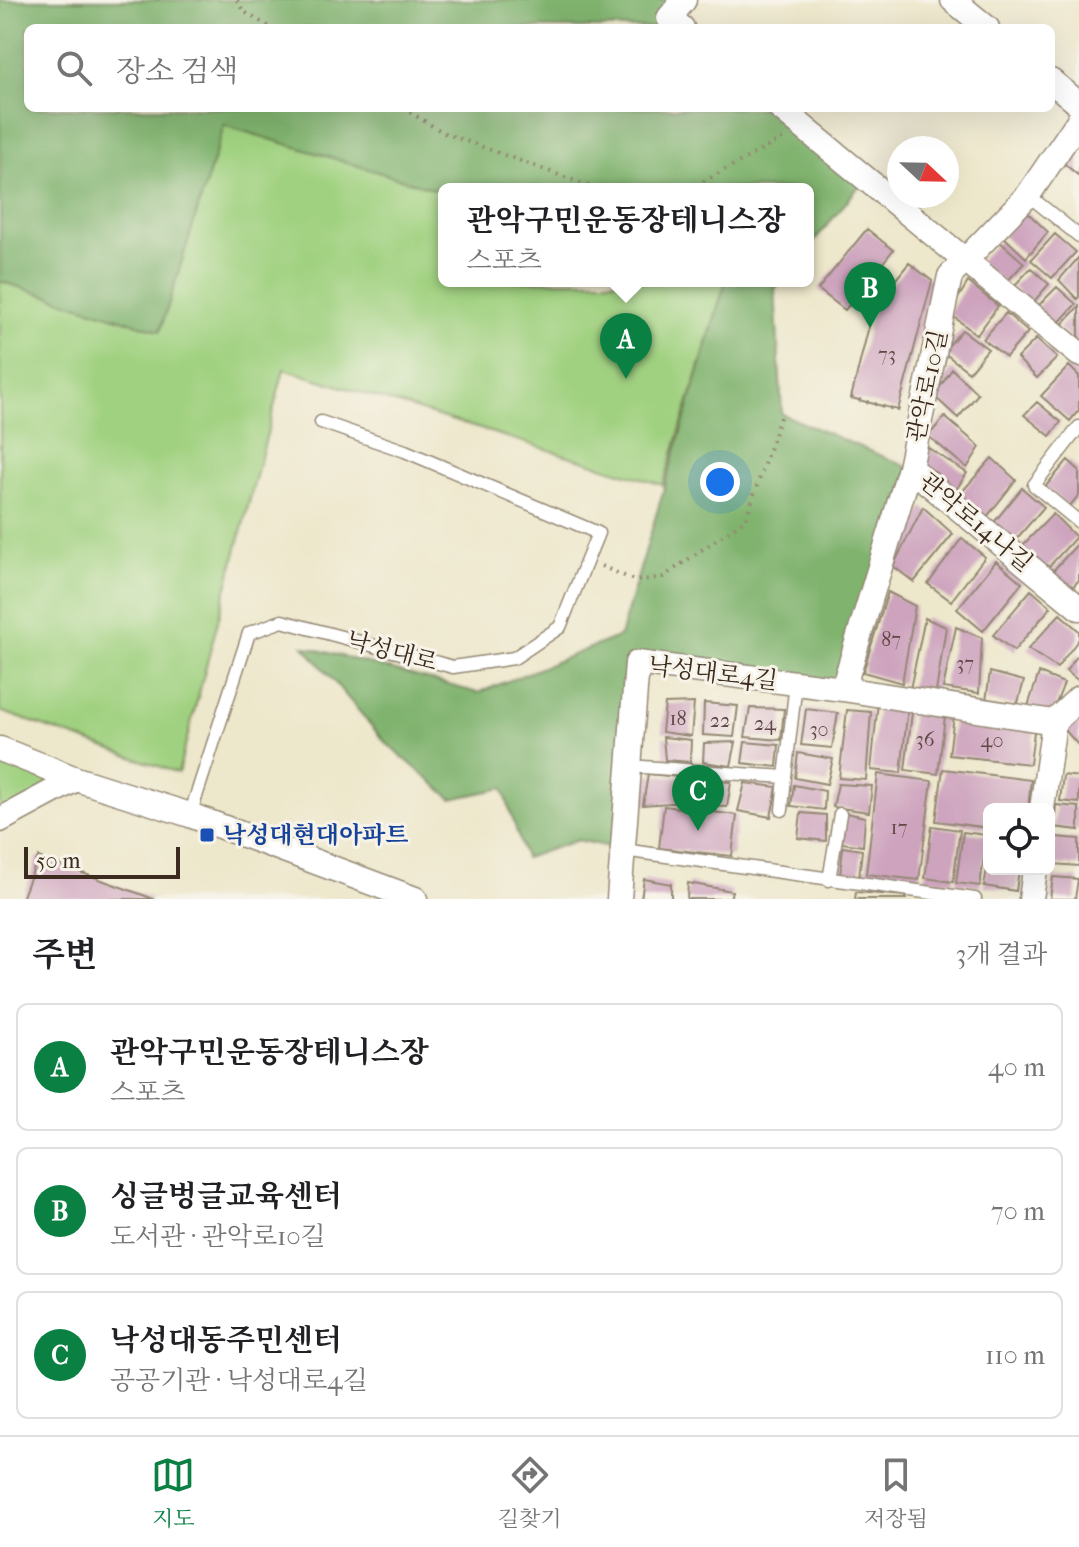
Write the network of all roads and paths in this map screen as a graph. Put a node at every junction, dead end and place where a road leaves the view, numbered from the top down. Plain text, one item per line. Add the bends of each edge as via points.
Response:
1 (237, 0) edge
2 (953, 0) edge
3 (264, 24) edge
4 (982, 24) edge
5 (1055, 84) edge
6 (1079, 104) edge
7 (410, 112) edge
8 (785, 112) edge
9 (1079, 120) edge
10 (804, 127) junction
11 (581, 183) edge
12 (700, 183) edge
13 (1028, 195) junction
14 (1079, 236) edge
15 (965, 258) junction
16 (1079, 354) edge
17 (851, 398) dead end
18 (781, 414) dead end
19 (921, 416) junction
20 (321, 422) dead end
21 (1079, 427) edge
22 (910, 468) junction
23 (1079, 522) edge
24 (587, 560) junction
25 (1079, 608) edge
26 (796, 683) junction
27 (843, 689) junction
28 (1079, 698) edge
29 (1054, 722) junction
30 (0, 749) edge
31 (629, 766) junction
32 (785, 777) junction
33 (76, 779) junction
34 (1043, 803) edge
35 (782, 810) dead end
36 (840, 814) dead end
37 (190, 815) junction
38 (0, 820) edge
39 (623, 850) junction
40 (1034, 875) edge
41 (829, 880) junction
42 (415, 899) edge
43 (619, 899) edge
44 (975, 899) edge
45 (1031, 899) edge

1 - 3 path via 243,11
2 - 4 street
5 - 6 street
7 - 11 path via 444,133
8 - 10 street
9 - 13 street, 관악로10길
10 - 12 path
10 - 15 street
13 - 14 lane
13 - 15 street, 관악로10길
15 - 16 street
15 - 19 street, 관악로10길 via 950,276
17 - 19 path
18 - 24 path via 746,519 663,577 636,581
19 - 22 street, 관악로10길
20 - 24 lane, 낙성대로 via 405,451 598,533
21 - 23 lane via 1034,485
22 - 25 street, 관악로14나길
22 - 27 street, 관악로10길
24 - 37 lane, 낙성대로 via 560,627 514,658 453,667 282,621 249,633
26 - 27 street, 낙성대로4길
26 - 31 street, 낙성대로4길 via 637,663
26 - 32 lane, 낙성대로4길
27 - 29 street, 낙성대로4길
28 - 29 street
29 - 34 street
30 - 33 street
31 - 32 lane
31 - 39 street, 낙성대로4길
32 - 35 lane, 낙성대로4길
33 - 37 street
33 - 38 street
36 - 41 lane
37 - 42 street
39 - 41 lane
39 - 43 street, 낙성대로4길
40 - 45 street
41 - 44 lane

